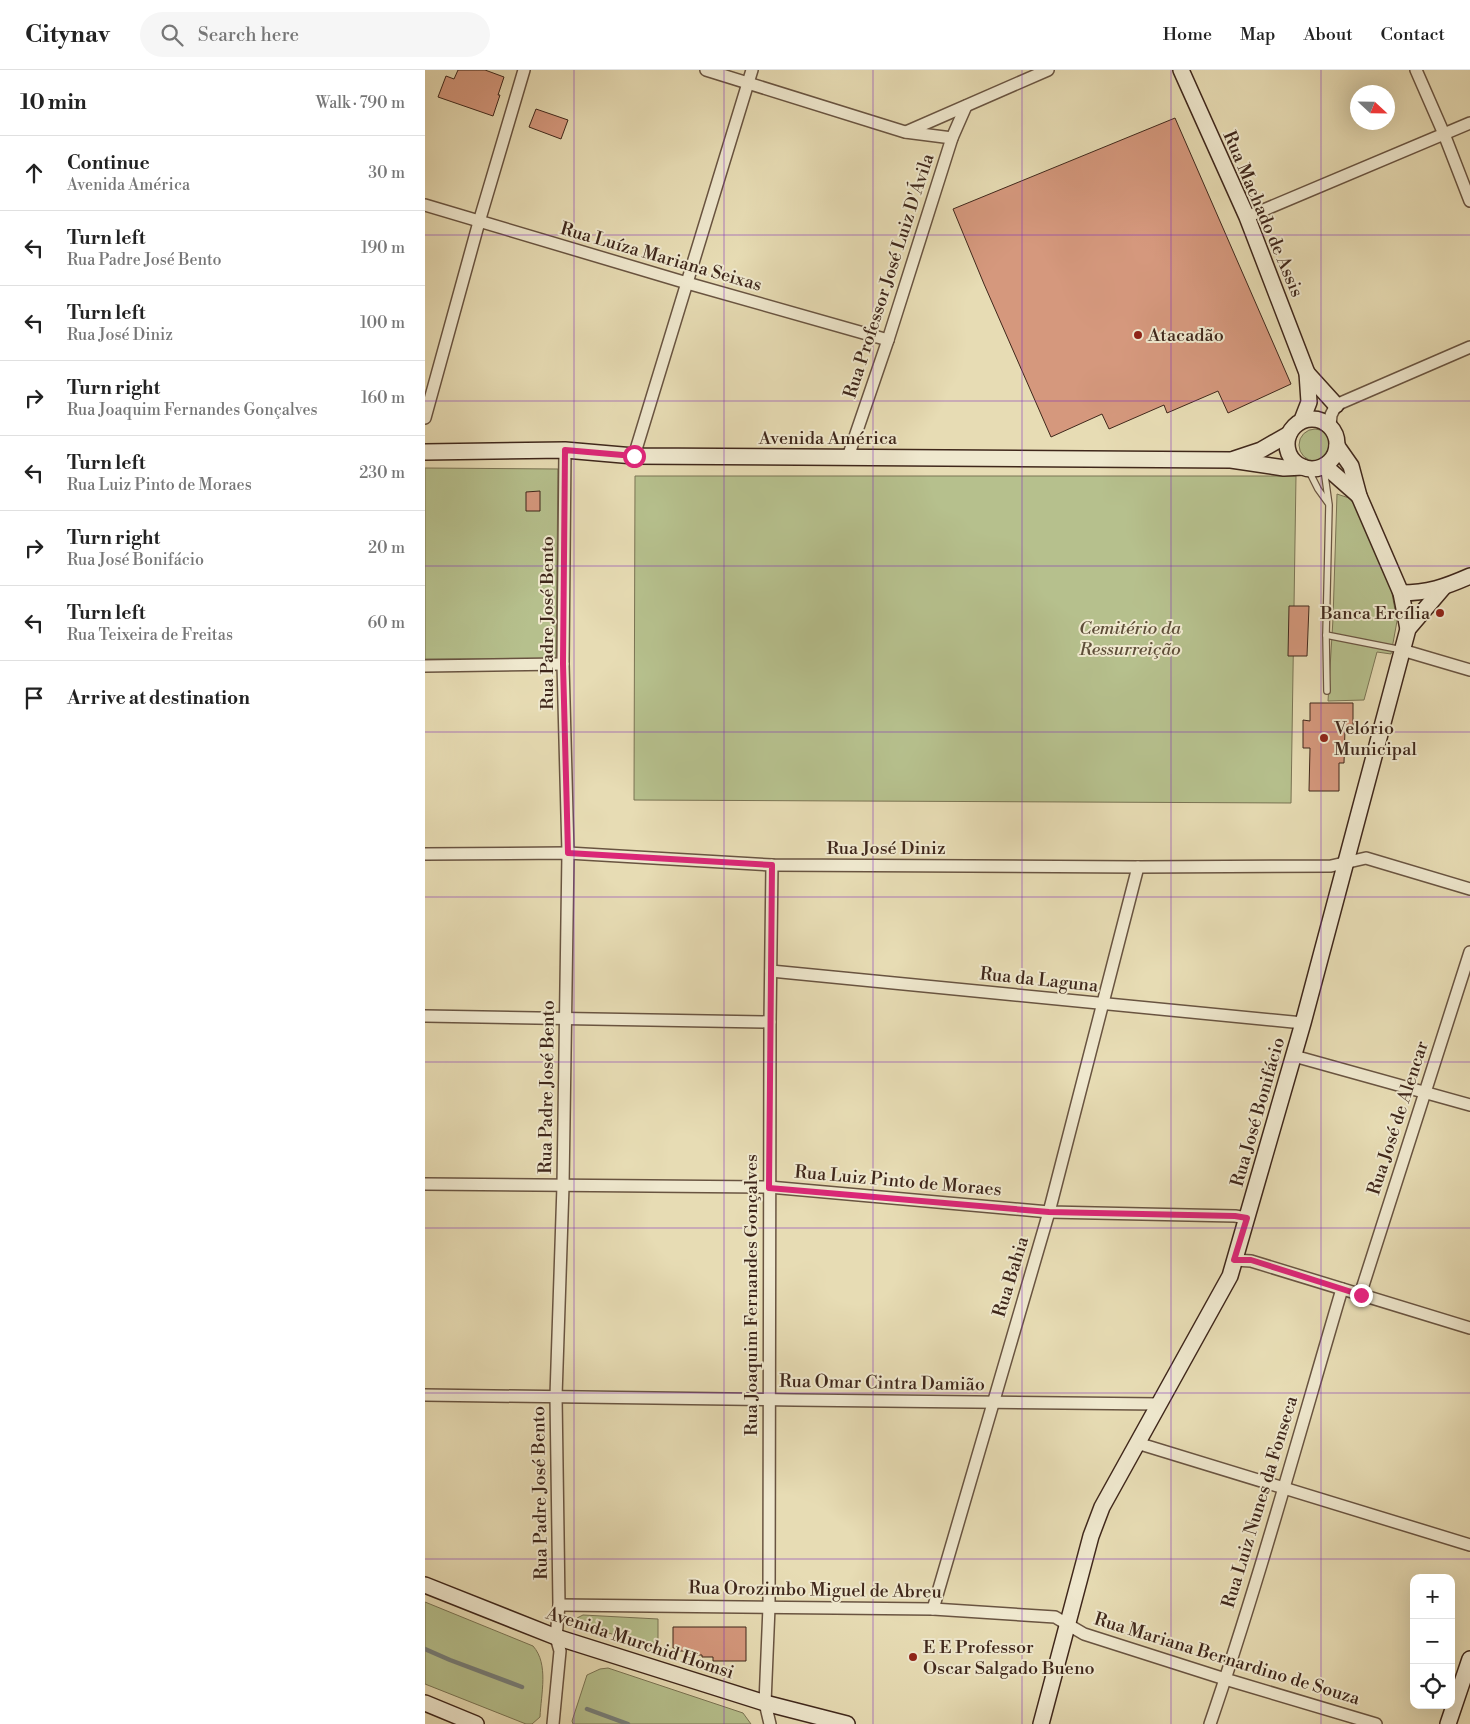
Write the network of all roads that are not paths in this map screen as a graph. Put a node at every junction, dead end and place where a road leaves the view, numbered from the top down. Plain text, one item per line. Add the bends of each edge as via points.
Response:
1 (524, 70) edge
2 (706, 70) edge
3 (752, 70) edge
4 (1048, 70) edge
5 (1181, 70) edge
6 (1416, 70) edge
7 (748, 83) junction
8 (966, 106) junction
9 (1470, 123) edge
10 (905, 132) junction
11 (1444, 134) junction
12 (952, 138) junction
13 (1470, 201) edge
14 (425, 205) edge
15 (1247, 217) junction
16 (479, 222) junction
17 (687, 283) junction
18 (888, 340) junction
19 (1470, 348) edge
20 (1307, 373) junction
21 (1336, 405) junction
22 (425, 418) edge
23 (1302, 420) junction
24 (1330, 426) junction
25 (1289, 434) junction
26 (1337, 446) junction
27 (565, 450) junction
28 (425, 452) edge
29 (634, 456) junction
30 (849, 456) junction
31 (1231, 460) junction
32 (1324, 466) junction
33 (1305, 468) junction
34 (1359, 496) junction
35 (1329, 505) junction
36 (1470, 576) edge
37 (1443, 588) junction
38 (1401, 593) junction
39 (1408, 629) junction
40 (1326, 635) junction
41 (1403, 650) junction
42 (563, 664) junction
43 (425, 666) edge
44 (1470, 670) edge
45 (1327, 691) dead end
46 (568, 853) junction
47 (425, 854) edge
48 (1347, 863) junction
49 (772, 865) junction
50 (1138, 867) junction
51 (1470, 889) edge
52 (1470, 952) edge
53 (771, 971) junction
54 (1102, 1004) junction
55 (425, 1016) edge
56 (567, 1018) junction
57 (770, 1022) junction
58 (1303, 1023) junction
59 (1294, 1056) junction
60 (1425, 1092) junction
61 (1470, 1106) edge
62 (425, 1184) edge
63 (563, 1186) junction
64 (769, 1188) junction
65 (1049, 1212) junction
66 (1247, 1218) junction
67 (1234, 1260) junction
68 (1342, 1289) junction
69 (1361, 1295) junction
70 (1470, 1328) edge
71 (425, 1394) edge
72 (556, 1396) junction
73 (769, 1398) junction
74 (992, 1404) junction
75 (1159, 1404) junction
76 (1137, 1443) junction
77 (1283, 1488) junction
78 (1470, 1545) edge
79 (425, 1585) edge
80 (559, 1605) junction
81 (769, 1607) junction
82 (933, 1609) junction
83 (1068, 1624) junction
84 (556, 1637) junction
85 (1470, 1659) edge
86 (1225, 1679) junction
87 (425, 1703) edge
88 (765, 1704) junction
89 (476, 1724) edge
90 (553, 1724) edge
91 (770, 1724) edge
92 (847, 1724) edge
93 (1041, 1724) edge
94 (1209, 1724) edge
95 (1376, 1724) edge
96 (1448, 1724) edge

1 - 16 street
2 - 7 street
3 - 7 street
4 - 8 street
5 - 15 street, Rua Machado de Assis
6 - 11 street
7 - 10 street
7 - 17 street
8 - 10 street
8 - 12 street, Rua Professor José Luiz D'Ávila
9 - 11 street
10 - 12 street
11 - 13 street
11 - 15 street
12 - 18 street, Rua Professor José Luiz D'Ávila
14 - 16 street, Rua Luíza Mariana Seixas
15 - 20 street, Rua Machado de Assis
16 - 17 street, Rua Luíza Mariana Seixas
16 - 22 street
17 - 18 street, Rua Luíza Mariana Seixas
17 - 29 street
18 - 30 street, Rua Professor José Luiz D'Ávila
19 - 21 street
20 - 21 street, Rua Machado de Assis
20 - 23 street, Rua Machado de Assis via 1309,402
21 - 24 street
23 - 24 street via 1320,420
23 - 25 street
24 - 26 street via 1337,438
25 - 31 street, Avenida América via 1261,450
25 - 33 street via 1288,450 1296,463
26 - 32 street via 1333,457
26 - 34 street via 1351,466
27 - 28 street, Avenida América
27 - 29 street, Avenida América
27 - 42 street, Rua Padre José Bento
29 - 30 street, Avenida América
30 - 31 street, Avenida América
31 - 33 street, Avenida América
32 - 33 street
32 - 34 street
32 - 35 lane
33 - 35 lane
34 - 38 street
35 - 40 lane
36 - 37 street
37 - 38 street
37 - 39 street
38 - 39 street
39 - 41 street, Rua José Bonifácio
40 - 41 lane
40 - 45 lane
41 - 44 street
41 - 48 street, Rua José Bonifácio
42 - 43 street
42 - 46 street, Rua Padre José Bento
46 - 47 street, Rua José Diniz
46 - 49 street, Rua José Diniz
46 - 56 street, Rua Padre José Bento
48 - 50 street, Rua José Diniz via 1331,866
48 - 51 street, Rua José Diniz via 1366,858
48 - 58 street, Rua José Bonifácio
49 - 50 street, Rua José Diniz
49 - 53 street, Rua Joaquim Fernandes Gonçalves
50 - 54 street, Rua Bahia
52 - 60 street, Rua José de Alencar
53 - 54 street, Rua da Laguna
53 - 57 street, Rua Joaquim Fernandes Gonçalves
54 - 58 street, Rua da Laguna
54 - 65 street, Rua Bahia
55 - 56 street
56 - 57 street
56 - 63 street, Rua Padre José Bento
57 - 64 street, Rua Joaquim Fernandes Gonçalves
58 - 59 street, Rua José Bonifácio
59 - 60 street
59 - 66 street, Rua José Bonifácio
60 - 61 street
60 - 69 street, Rua José de Alencar
62 - 63 street, Rua Luiz Pinto de Moraes
63 - 64 street, Rua Luiz Pinto de Moraes
63 - 72 street, Rua Padre José Bento
64 - 65 street, Rua Luiz Pinto de Moraes
64 - 73 street, Rua Joaquim Fernandes Gonçalves
65 - 66 street, Rua Luiz Pinto de Moraes
65 - 74 street, Rua Bahia
66 - 67 street, Rua José Bonifácio
67 - 68 street via 1251,1260
67 - 75 street, Rua José Bonifácio via 1230,1276
68 - 69 street
68 - 77 street, Rua Luiz Nunes da Fonseca
69 - 70 street
71 - 72 street, Rua Omar Cintra Damião
72 - 73 street, Rua Omar Cintra Damião
72 - 80 street, Rua Padre José Bento
73 - 74 street, Rua Omar Cintra Damião
73 - 81 street, Rua Joaquim Fernandes Gonçalves
74 - 75 street, Rua Omar Cintra Damião
74 - 82 street, Rua Bahia
75 - 76 street, Rua José Bonifácio
76 - 77 street
76 - 83 street, Rua José Bonifácio via 1102,1506
77 - 78 street
77 - 86 street, Rua Luiz Nunes da Fonseca
79 - 84 street, Avenida Murchid Homsi
80 - 81 street, Rua Orozimbo Miguel de Abreu
80 - 84 street, Rua Padre José Bento
81 - 82 street, Rua Orozimbo Miguel de Abreu
81 - 88 street, Rua Joaquim Fernandes Gonçalves
82 - 83 street, Rua Orozimbo Miguel de Abreu via 1055,1617
83 - 86 street, Rua Mariana Bernardino de Souza via 1084,1634
83 - 93 street, Rua José Bonifácio
84 - 88 street, Avenida Murchid Homsi
84 - 90 street, Rua Padre José Bento via 560,1652
85 - 96 street
86 - 94 street, Rua Luiz Nunes da Fonseca
86 - 95 street, Rua Mariana Bernardino de Souza
87 - 89 street
88 - 91 street, Rua Joaquim Fernandes Gonçalves
88 - 92 street, Avenida Murchid Homsi

